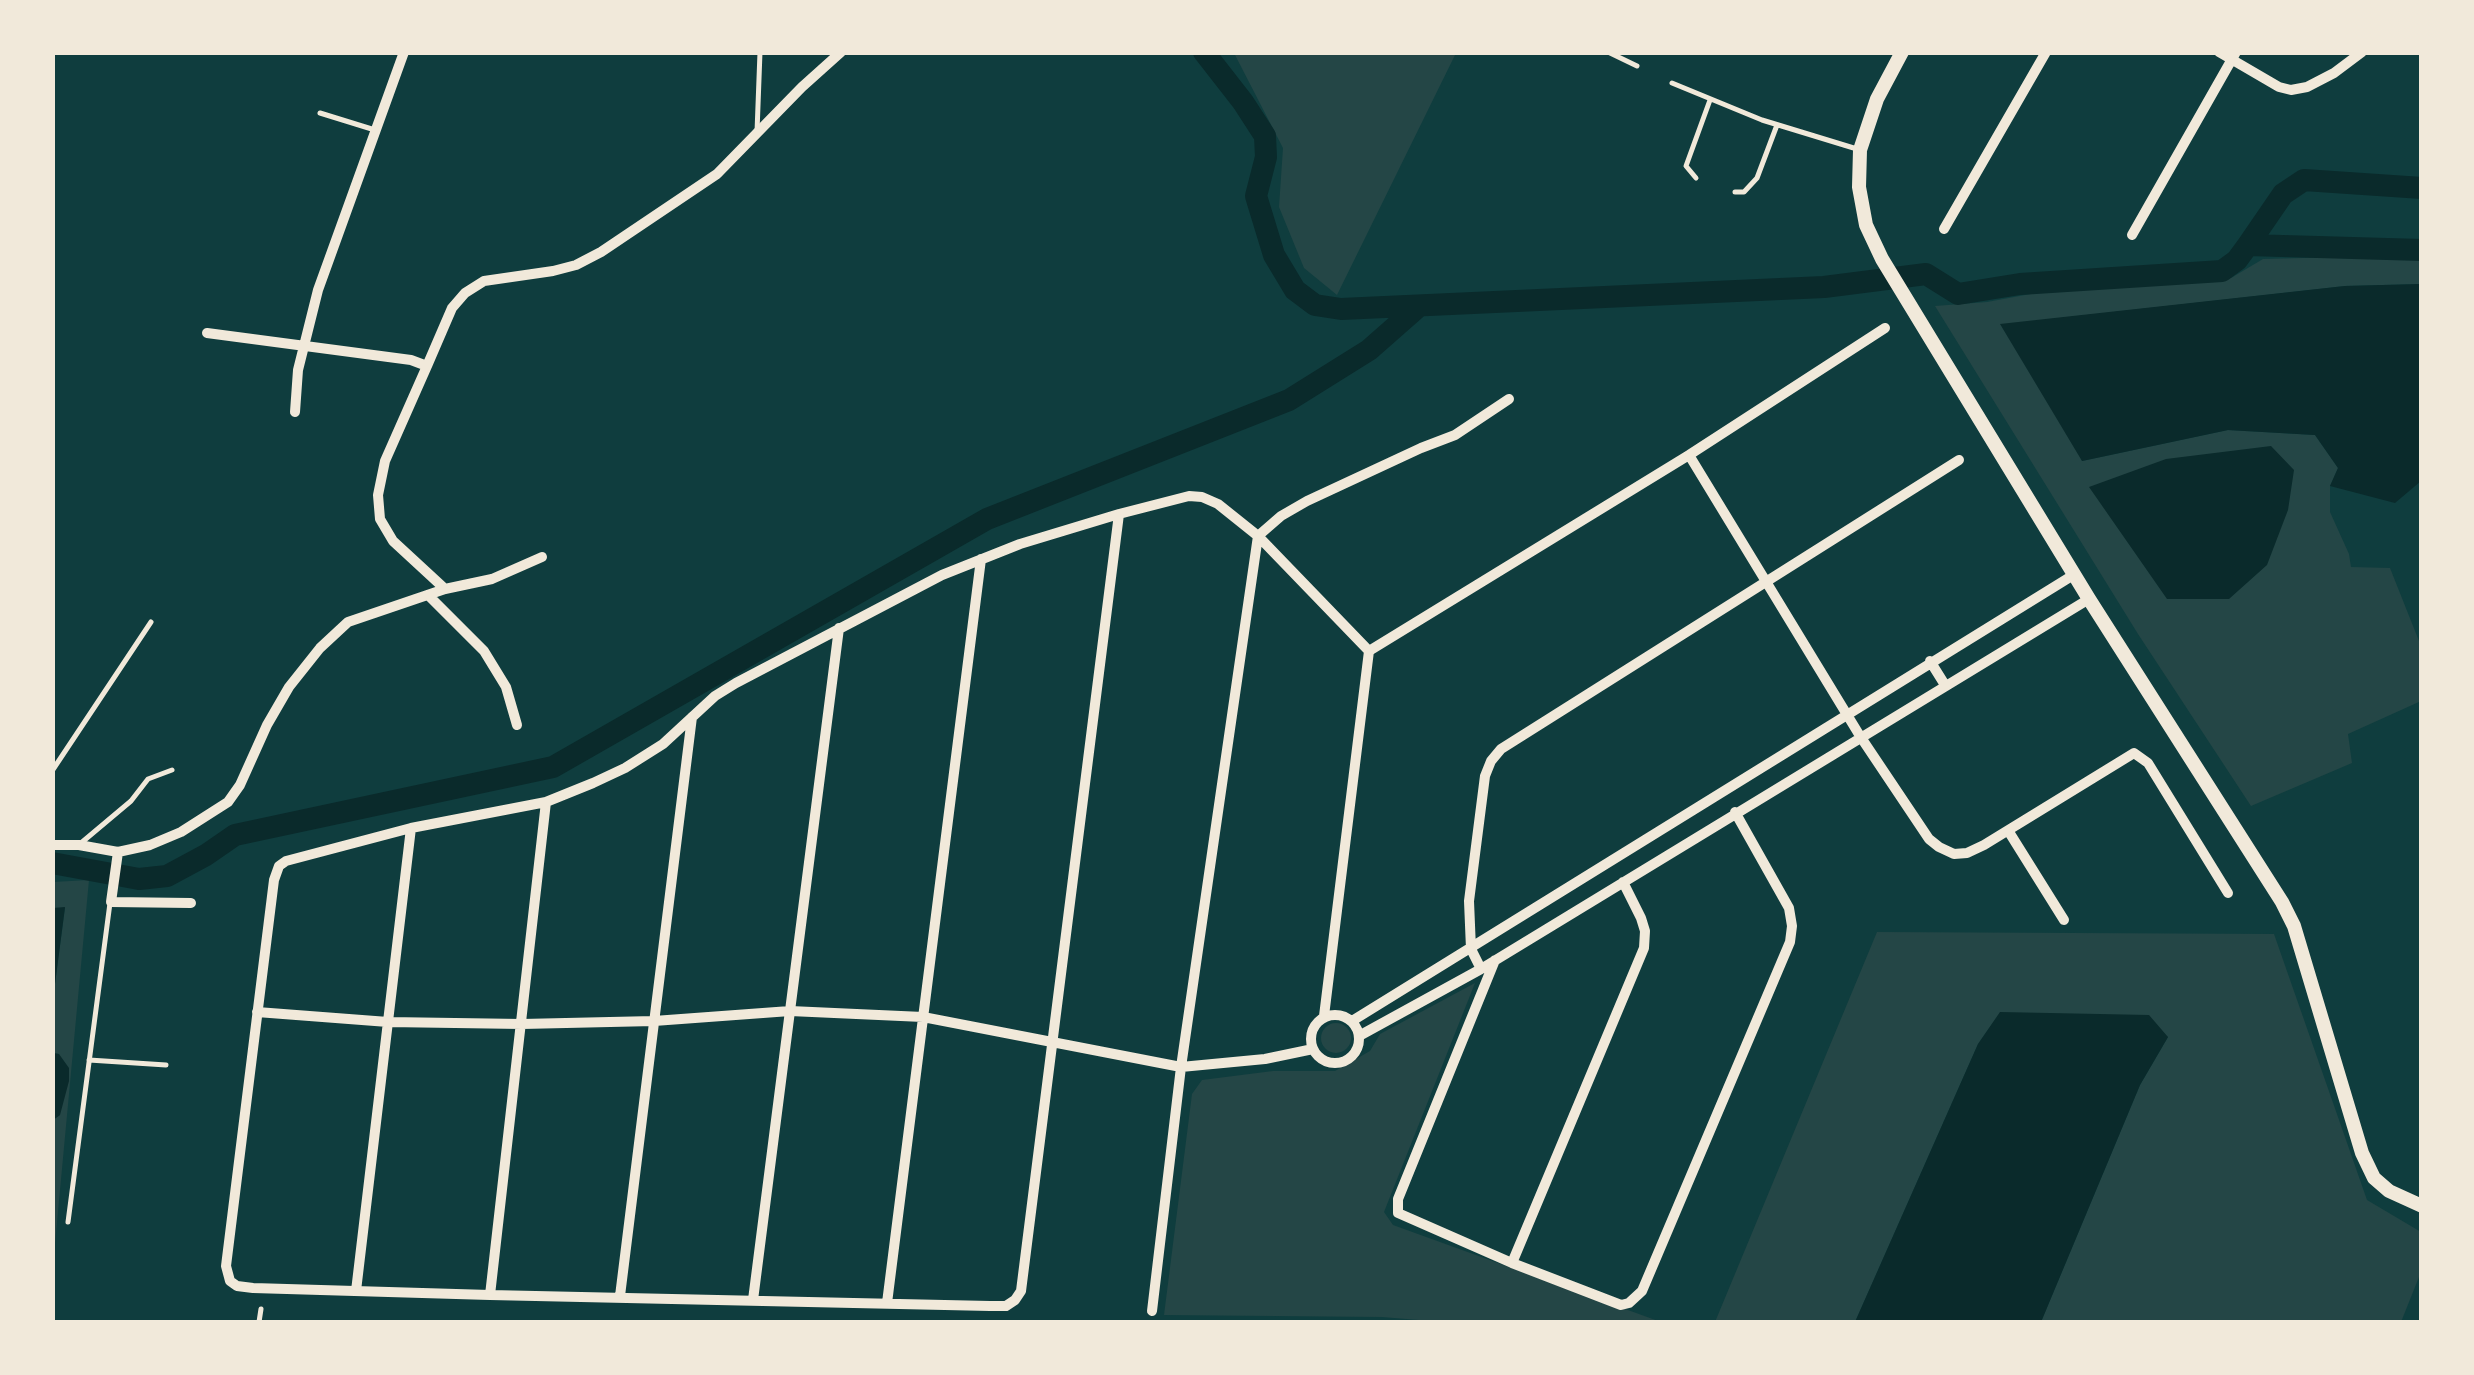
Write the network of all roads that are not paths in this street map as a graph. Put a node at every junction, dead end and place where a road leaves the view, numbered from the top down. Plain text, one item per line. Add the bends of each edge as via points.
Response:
1 (404, 52) edge
2 (760, 52) edge
3 (842, 52) edge
4 (1608, 52) edge
5 (1902, 52) edge
6 (2046, 52) edge
7 (2219, 52) edge
8 (2362, 52) edge
9 (2234, 56) edge
10 (1638, 66) dead end
11 (1672, 83) dead end
12 (1710, 99) junction
13 (320, 113) dead end
14 (1777, 125) junction
15 (376, 130) junction
16 (756, 135) junction
17 (1860, 150) junction
18 (1696, 178) dead end
19 (1736, 192) dead end
20 (1944, 229) dead end
21 (2132, 235) dead end
22 (1885, 328) dead end
23 (207, 333) dead end
24 (304, 345) junction
25 (427, 366) junction
26 (1510, 399) dead end
27 (296, 412) dead end
28 (1689, 455) junction
29 (1960, 460) dead end
30 (1119, 514) junction
31 (1258, 536) junction
32 (542, 557) dead end
33 (981, 559) junction
34 (2074, 574) junction
35 (1766, 582) junction
36 (445, 589) junction
37 (428, 595) junction
38 (2089, 598) junction
39 (152, 622) dead end
40 (840, 628) junction
41 (1369, 651) junction
42 (1930, 661) junction
43 (1945, 684) junction
44 (1848, 714) junction
45 (692, 716) junction
46 (518, 725) dead end
47 (1860, 736) junction
48 (1782, 755) junction
49 (172, 770) dead end
50 (52, 772) edge
51 (1794, 776) junction
52 (546, 802) junction
53 (1735, 812) junction
54 (1662, 826) junction
55 (412, 828) junction
56 (2009, 832) junction
57 (79, 845) junction
58 (52, 846) edge
59 (1676, 849) junction
60 (118, 852) junction
61 (1624, 882) junction
62 (2228, 892) dead end
63 (110, 902) junction
64 (192, 903) dead end
65 (2064, 920) dead end
66 (1470, 948) junction
67 (1495, 960) junction
68 (1481, 969) junction
69 (790, 1011) junction
70 (256, 1012) junction
71 (1324, 1016) junction
72 (922, 1017) junction
73 (654, 1021) junction
74 (1352, 1021) junction
75 (388, 1022) junction
76 (522, 1024) junction
77 (1359, 1036) junction
78 (1051, 1040) junction
79 (1312, 1049) junction
80 (90, 1060) junction
81 (166, 1066) dead end
82 (1180, 1067) junction
83 (2422, 1206) edge
84 (68, 1222) dead end
85 (1512, 1263) junction
86 (356, 1291) junction
87 (490, 1295) junction
88 (620, 1296) junction
89 (753, 1300) junction
90 (887, 1303) junction
91 (261, 1309) dead end
92 (1152, 1311) dead end
93 (259, 1322) edge

1 - 15 street
2 - 16 lane
3 - 16 street
4 - 10 lane
5 - 17 street via 1876,99
6 - 20 street
7 - 9 street
8 - 9 street via 2334,73 2291,90
9 - 21 street
11 - 12 lane
12 - 14 lane
12 - 18 lane via 1686,166
13 - 15 lane
14 - 17 lane
14 - 19 lane via 1756,178
15 - 24 street
16 - 25 street via 717,174 601,252 576,265 484,281 465,292
17 - 34 street via 1866,224 1882,259
22 - 28 street
23 - 24 street
24 - 25 street
24 - 27 street
25 - 36 street via 385,462 378,495 380,519 392,540
26 - 31 street via 1455,435 1307,501
28 - 35 street
28 - 41 street
29 - 35 street
30 - 31 street via 1202,497
30 - 33 street
30 - 78 street
31 - 41 street
31 - 82 street
32 - 36 street via 492,579
33 - 40 street
33 - 72 street
34 - 38 street
34 - 42 street
35 - 44 street
35 - 66 street via 1491,761 1484,776
36 - 37 street
37 - 46 street via 484,651
37 - 60 street via 348,622 320,648 289,688 228,802 181,832
38 - 43 street
38 - 83 street via 2294,926 2374,1178
39 - 50 lane
40 - 45 street via 736,682
40 - 69 street
41 - 71 street
42 - 43 street
42 - 44 street
43 - 47 street
44 - 47 street
44 - 48 street
45 - 52 street via 625,768
45 - 73 street
47 - 51 street
47 - 56 street via 1939,847 1967,853
48 - 51 street
48 - 54 street
49 - 57 lane via 148,779
51 - 53 street
52 - 55 street
52 - 76 street
53 - 59 street
53 - 85 street via 1789,908 1790,942 1642,1292 1621,1305
54 - 59 street
54 - 66 street
55 - 70 street via 279,866
55 - 75 street
56 - 62 street via 2134,753 2148,763
56 - 65 street
57 - 58 street
57 - 60 street
59 - 61 street
60 - 63 street
61 - 67 street
61 - 85 street via 1645,931 1644,948
63 - 64 street
63 - 80 lane
66 - 68 street
66 - 74 street
67 - 68 street
67 - 85 street via 1396,1206 1405,1218
68 - 77 street
69 - 72 street
69 - 73 street
69 - 89 street
70 - 75 street
70 - 86 street via 226,1275 238,1286
71 - 74 street
71 - 79 street via 1311,1034
72 - 78 street
72 - 90 street
73 - 76 street
73 - 88 street
74 - 77 street
75 - 76 street
75 - 86 street
76 - 87 street
77 - 79 street via 1355,1052 1341,1062 1324,1061
78 - 82 street
78 - 90 street via 1016,1300 1006,1306
79 - 82 street
80 - 81 lane
80 - 84 lane
82 - 92 street
86 - 87 street
87 - 88 street
88 - 89 street
89 - 90 street
91 - 93 lane

